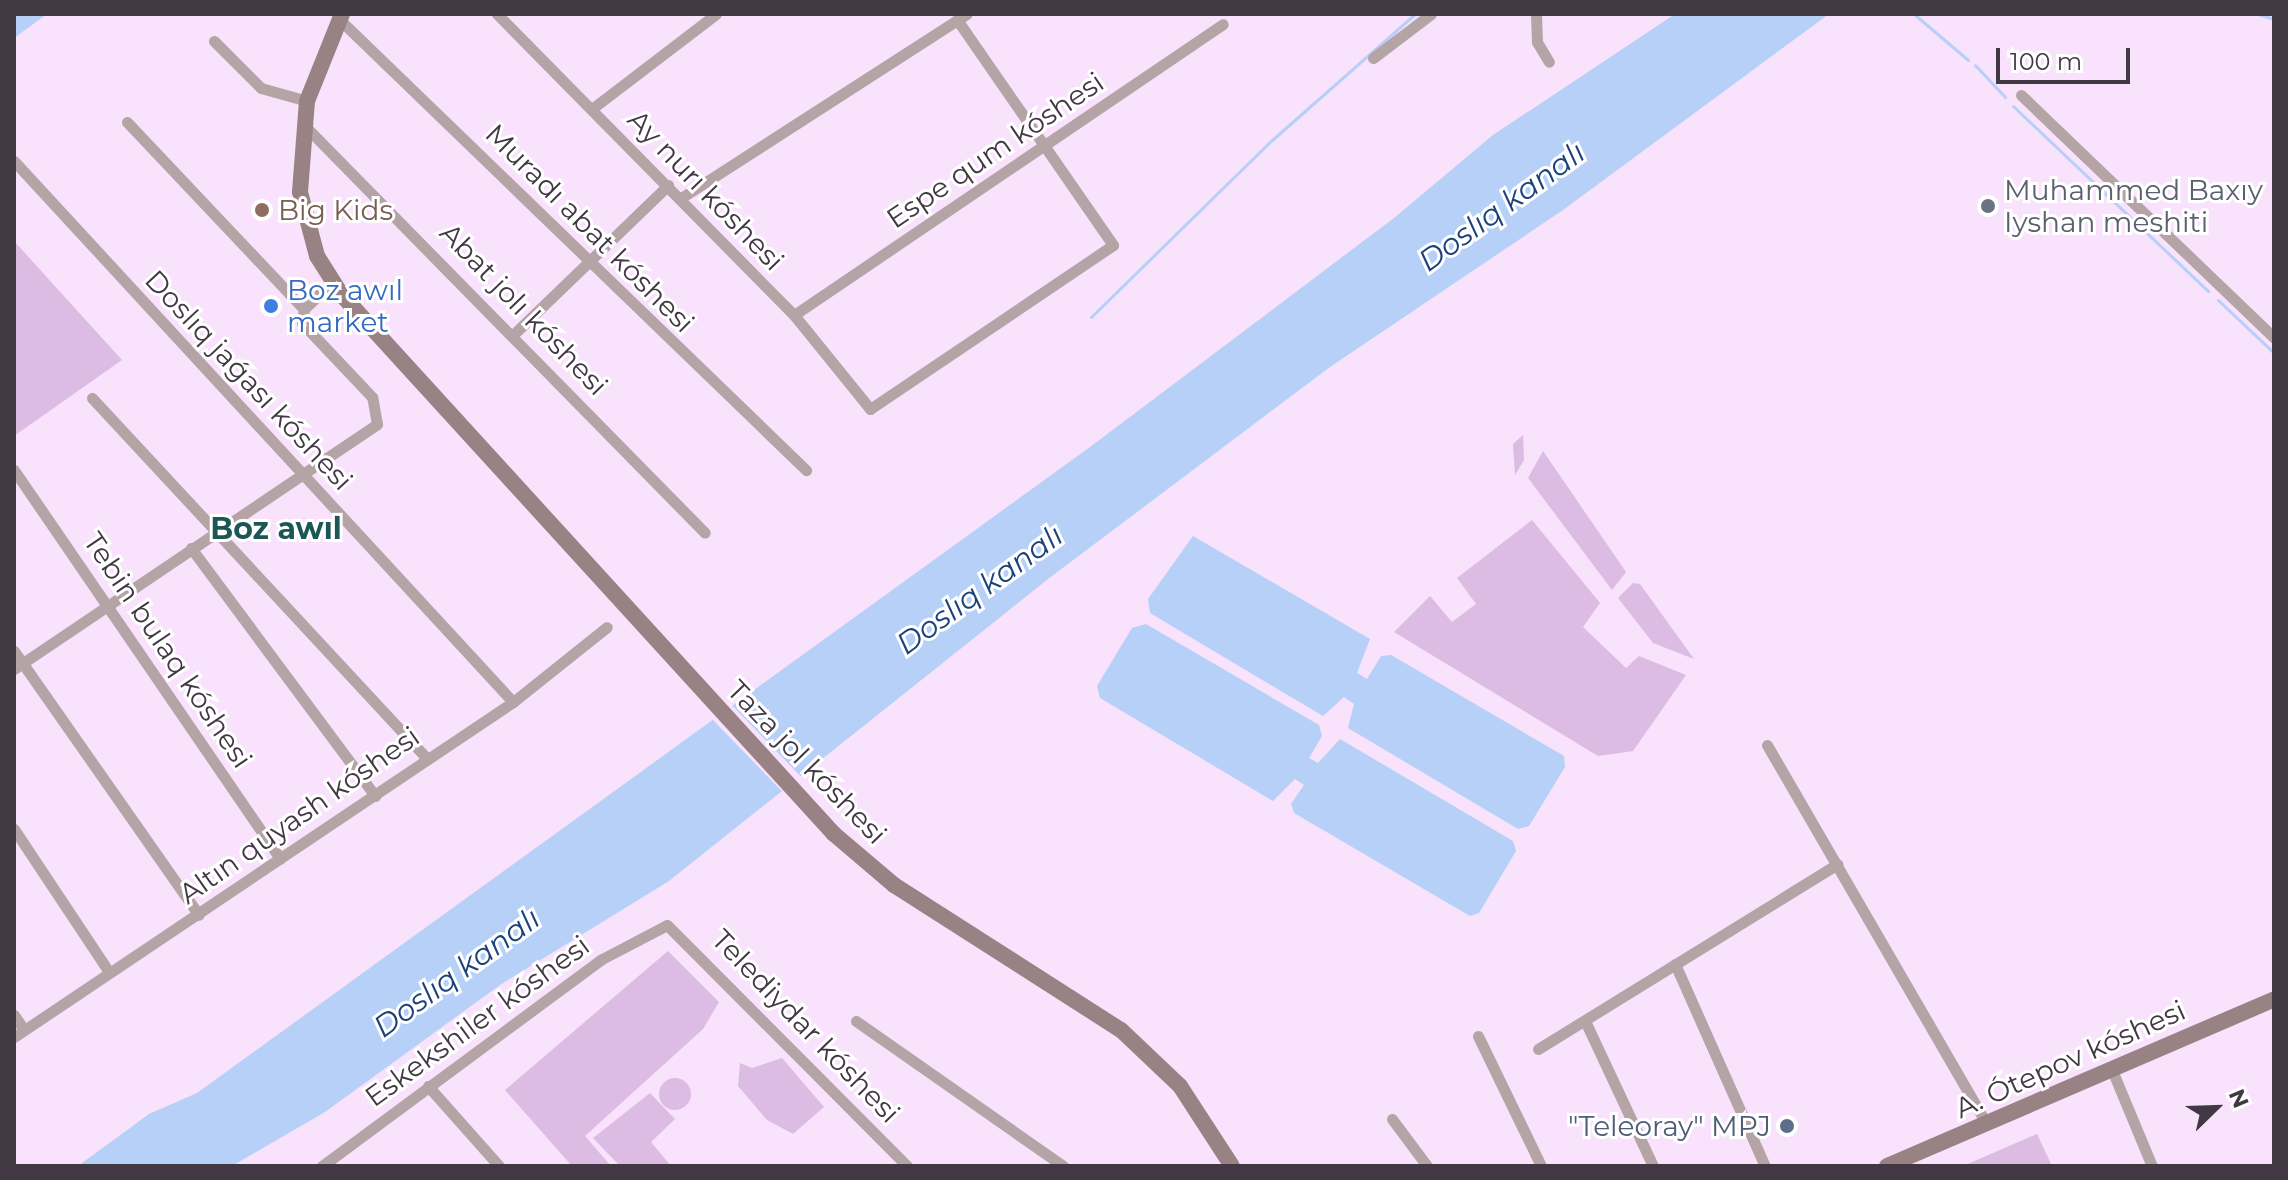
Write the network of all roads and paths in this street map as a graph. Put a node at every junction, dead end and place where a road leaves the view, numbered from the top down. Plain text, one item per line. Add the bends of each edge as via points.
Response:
1 (497, 14) edge
2 (716, 14) edge
3 (1431, 14) edge
4 (1536, 14) edge
5 (341, 17) edge
6 (962, 17) edge
7 (1223, 24) dead end
8 (214, 41) dead end
9 (1373, 58) dead end
10 (1549, 62) dead end
11 (2021, 95) dead end
12 (307, 101) junction
13 (593, 108) junction
14 (127, 122) dead end
15 (303, 124) junction
16 (1048, 144) junction
17 (14, 161) edge
18 (668, 185) junction
19 (681, 198) junction
20 (593, 259) junction
21 (333, 281) junction
22 (304, 309) junction
23 (794, 315) junction
24 (515, 333) junction
25 (2274, 338) edge
26 (92, 398) dead end
27 (14, 470) edge
28 (806, 470) dead end
29 (304, 475) junction
30 (216, 530) junction
31 (705, 533) dead end
32 (191, 548) junction
33 (109, 601) junction
34 (607, 627) dead end
35 (14, 651) edge
36 (18, 666) edge
37 (513, 702) junction
38 (1767, 745) dead end
39 (425, 756) junction
40 (375, 796) junction
41 (14, 829) edge
42 (280, 859) junction
43 (1837, 864) junction
44 (199, 915) junction
45 (667, 925) joint
46 (1675, 964) junction
47 (109, 972) junction
48 (2274, 999) edge
49 (14, 1015) edge
50 (856, 1021) dead end
51 (1586, 1023) junction
52 (19, 1034) edge
53 (1478, 1036) dead end
54 (1538, 1049) dead end
55 (2112, 1070) junction
56 (428, 1086) junction
57 (1392, 1119) dead end
58 (1987, 1124) junction
59 (322, 1166) edge
60 (499, 1166) edge
61 (907, 1166) edge
62 (1063, 1166) edge
63 (1232, 1166) edge
64 (1427, 1166) edge
65 (1541, 1166) edge
66 (1653, 1166) edge
67 (1765, 1166) edge
68 (1887, 1166) edge
69 (2152, 1166) edge

1 - 13 street, Ay nurı kóshesi
2 - 13 street
3 - 9 street
4 - 10 street via 1537,42
5 - 12 main road, Taza jol kóshesi
5 - 20 street, Muradı abat kóshesi
6 - 16 street
6 - 19 street
7 - 16 street, Espe qum kóshesi
8 - 12 street via 261,88
11 - 25 street
12 - 15 main road, Taza jol kóshesi
13 - 18 street, Ay nurı kóshesi
14 - 22 street
15 - 21 main road, Taza jol kóshesi via 300,192 313,244
15 - 24 street, Abat jolı kóshesi
16 - 23 street, Espe qum kóshesi
16 - 23 street, Ay nurı kóshesi via 1113,245 870,409
17 - 29 street, Doslıq jaǵası kóshesi
18 - 19 street, Ay nurı kóshesi
18 - 20 street
19 - 23 street, Ay nurı kóshesi
20 - 24 street
20 - 28 street, Muradı abat kóshesi via 728,402
21 - 22 street
21 - 63 main road, Taza jol kóshesi via 415,380 796,792 894,885 1121,1030 1180,1086
22 - 29 street via 302,323 380,410 377,424
24 - 31 street, Abat jolı kóshesi
26 - 30 street
27 - 33 street, Tebin bulaq kóshesi
29 - 30 street
29 - 37 street, Doslıq jaǵası kóshesi
30 - 32 street
30 - 39 street
32 - 33 street
32 - 40 street
33 - 36 street
33 - 42 street, Tebin bulaq kóshesi
34 - 37 street, Altın quyash kóshesi
35 - 36 street
36 - 44 street
37 - 39 street, Altın quyash kóshesi
38 - 43 street
39 - 40 street, Altın quyash kóshesi
40 - 42 street, Altın quyash kóshesi
41 - 47 street
42 - 44 street, Altın quyash kóshesi
43 - 46 street
43 - 58 street
44 - 47 street, Altın quyash kóshesi
45 - 56 street, Eskekshiler kóshesi via 602,959
45 - 61 street, Telediydar kóshesi
46 - 51 street
46 - 67 street
47 - 52 street, Altın quyash kóshesi
48 - 55 main road, A. Ótepov kóshesi
49 - 52 street
50 - 62 street
51 - 54 street
51 - 66 street
53 - 65 street
55 - 58 main road, A. Ótepov kóshesi
55 - 69 street
56 - 59 street, Eskekshiler kóshesi
56 - 60 street
57 - 64 street
58 - 68 main road, A. Ótepov kóshesi

